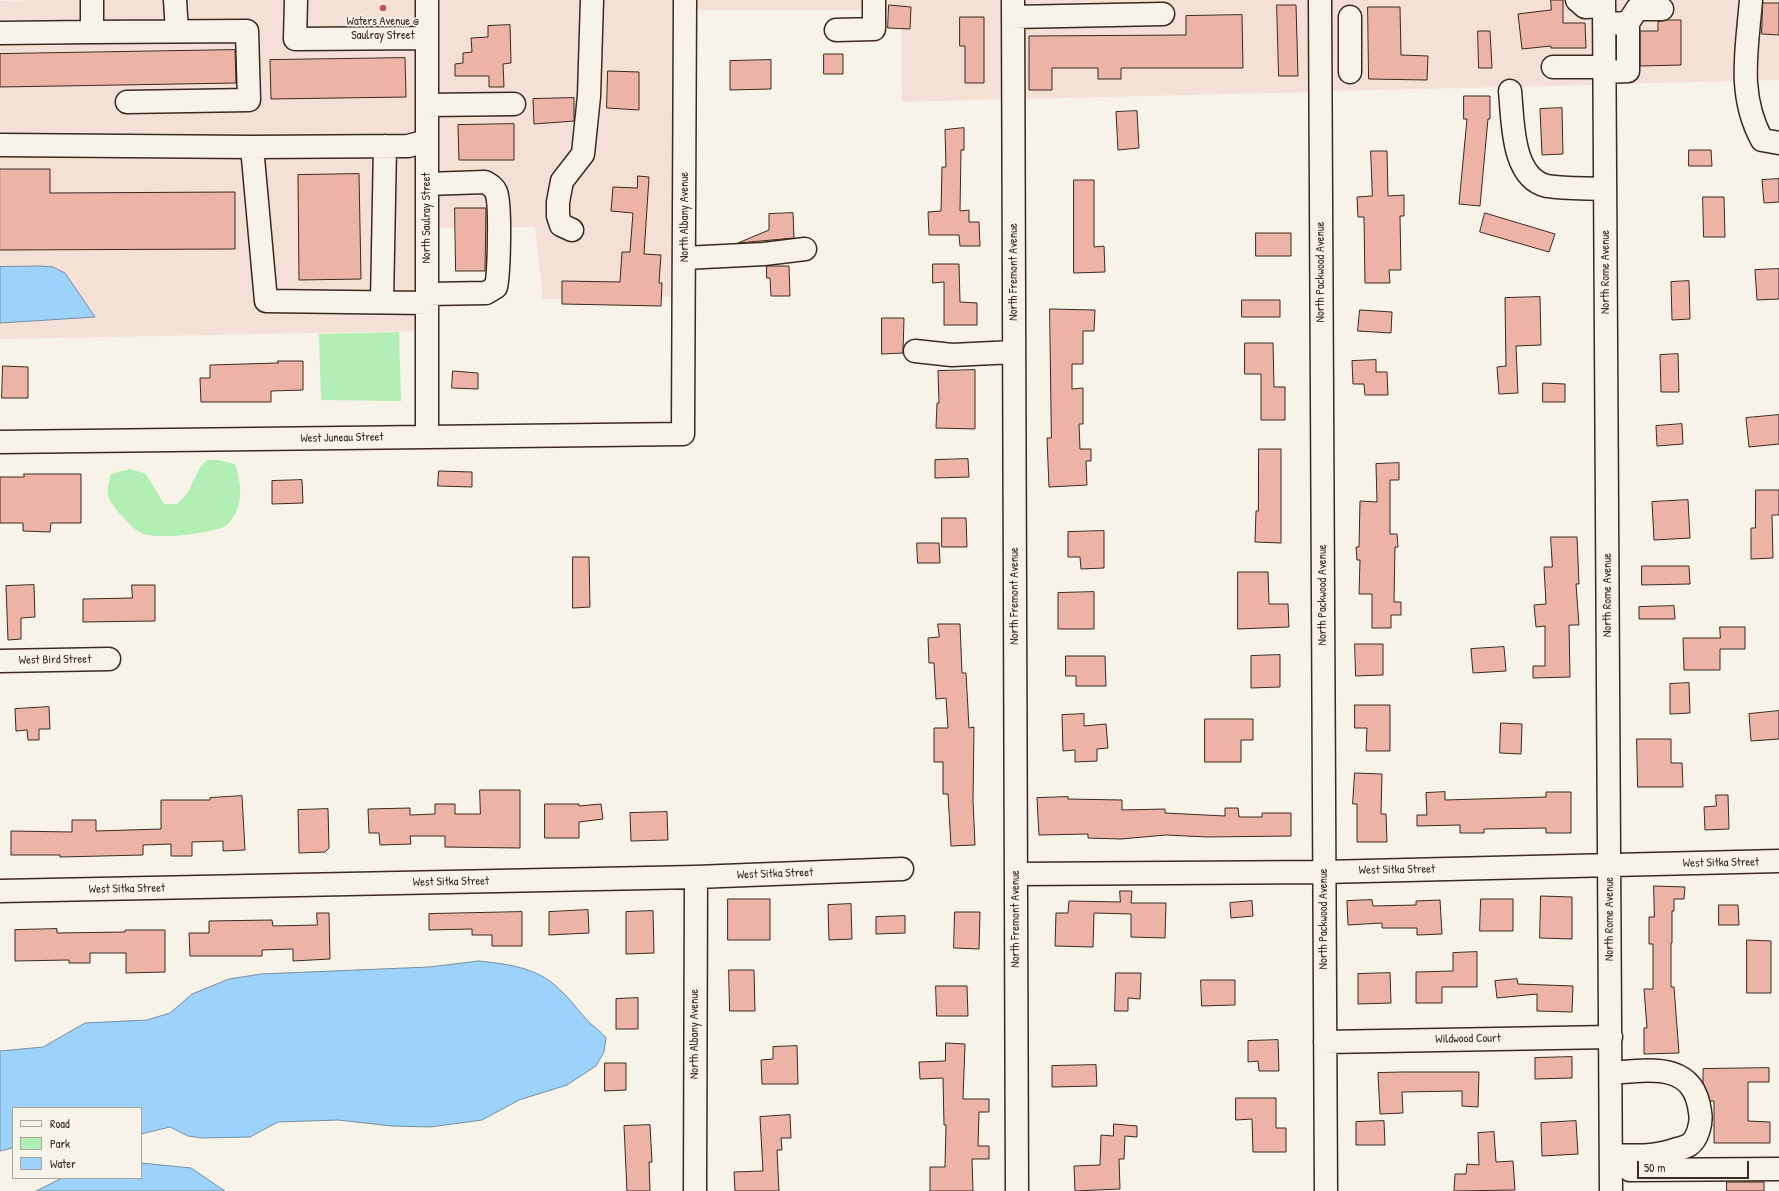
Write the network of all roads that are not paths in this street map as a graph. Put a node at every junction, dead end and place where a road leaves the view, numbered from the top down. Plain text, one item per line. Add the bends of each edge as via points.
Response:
1 (92, 0) edge
2 (175, 0) edge
3 (296, 0) edge
4 (427, 0) edge
5 (592, 0) edge
6 (686, 0) edge
7 (874, 0) edge
8 (1320, 0) edge
9 (1577, 0) edge
10 (1751, 0) edge
11 (1112, 8) edge
12 (1013, 9) edge
13 (1662, 9) dead end
14 (1604, 10) edge
15 (1163, 14) dead end
16 (1350, 17) dead end
17 (1628, 23) junction
18 (836, 30) dead end
19 (177, 31) junction
20 (92, 32) junction
21 (0, 33) edge
22 (427, 38) junction
23 (1320, 39) junction
24 (1350, 40) junction
25 (1553, 67) dead end
26 (1605, 69) junction
27 (1350, 72) dead end
28 (1510, 92) dead end
29 (128, 102) dead end
30 (514, 104) dead end
31 (427, 105) junction
32 (427, 141) junction
33 (1779, 143) edge
34 (0, 145) edge
35 (385, 146) junction
36 (252, 147) junction
37 (427, 184) junction
38 (1606, 189) junction
39 (572, 230) dead end
40 (805, 249) dead end
41 (684, 258) junction
42 (427, 298) junction
43 (382, 302) junction
44 (915, 351) dead end
45 (1014, 352) junction
46 (683, 434) joint
47 (427, 437) junction
48 (0, 442) edge
49 (109, 659) dead end
50 (0, 661) edge
51 (1779, 861) edge
52 (1610, 866) junction
53 (902, 869) dead end
54 (1324, 872) junction
55 (1016, 874) junction
56 (696, 877) junction
57 (0, 892) edge
58 (1611, 1037) junction
59 (1325, 1042) junction
60 (1611, 1073) junction
61 (1779, 1169) edge
62 (1611, 1172) edge
63 (695, 1191) edge
64 (1017, 1191) edge
65 (1326, 1191) edge

1 - 20 street
2 - 19 street
3 - 22 street via 295,39
4 - 22 street, North Saulray Street
5 - 39 street via 589,96 583,154 562,181 558,202 558,216 562,225
6 - 41 street, North Albany Avenue
7 - 18 street via 874,29
8 - 23 street, North Packwood Avenue
9 - 14 street via 1585,7
10 - 33 street via 1744,75 1746,95 1754,126 1762,140
11 - 12 street
11 - 15 street
12 - 45 street, North Fremont Avenue
13 - 17 street via 1637,9
14 - 17 street
14 - 26 street, North Rome Avenue
16 - 24 street
17 - 26 street via 1628,71
19 - 20 street
19 - 29 street via 247,31 249,100
20 - 21 street
22 - 31 street, North Saulray Street
23 - 24 street
23 - 54 street, North Packwood Avenue
24 - 27 street
25 - 26 street
26 - 38 street, North Rome Avenue
28 - 38 street via 1518,154 1525,170 1546,186
30 - 31 street
31 - 32 street, North Saulray Street
32 - 35 street via 408,146
32 - 37 street, North Saulray Street
34 - 36 street
35 - 36 street
35 - 43 street
36 - 43 street via 266,301
37 - 42 street, North Saulray Street
37 - 42 street via 485,182 491,185 497,194 499,242 496,287 486,293
38 - 52 street, North Rome Avenue
40 - 41 street
41 - 46 street, North Albany Avenue
42 - 43 street
42 - 47 street, North Saulray Street
44 - 45 street via 952,355
45 - 55 street, North Fremont Avenue
46 - 47 street, West Juneau Street
47 - 48 street, West Juneau Street
49 - 50 street, West Bird Street
51 - 52 street, West Sitka Street
52 - 54 street, West Sitka Street
52 - 58 street, North Rome Avenue
53 - 56 street, West Sitka Street
54 - 55 street, West Sitka Street
54 - 59 street, North Packwood Avenue
55 - 64 street, North Fremont Avenue
56 - 57 street, West Sitka Street
56 - 63 street, North Albany Avenue
58 - 59 street, Wildwood Court
58 - 60 street, North Rome Avenue
59 - 65 street, North Packwood Avenue
60 - 62 street, North Rome Avenue
60 - 62 street via 1666,1070 1683,1077 1696,1093 1701,1118 1696,1135 1689,1145 1649,1156
61 - 62 street

